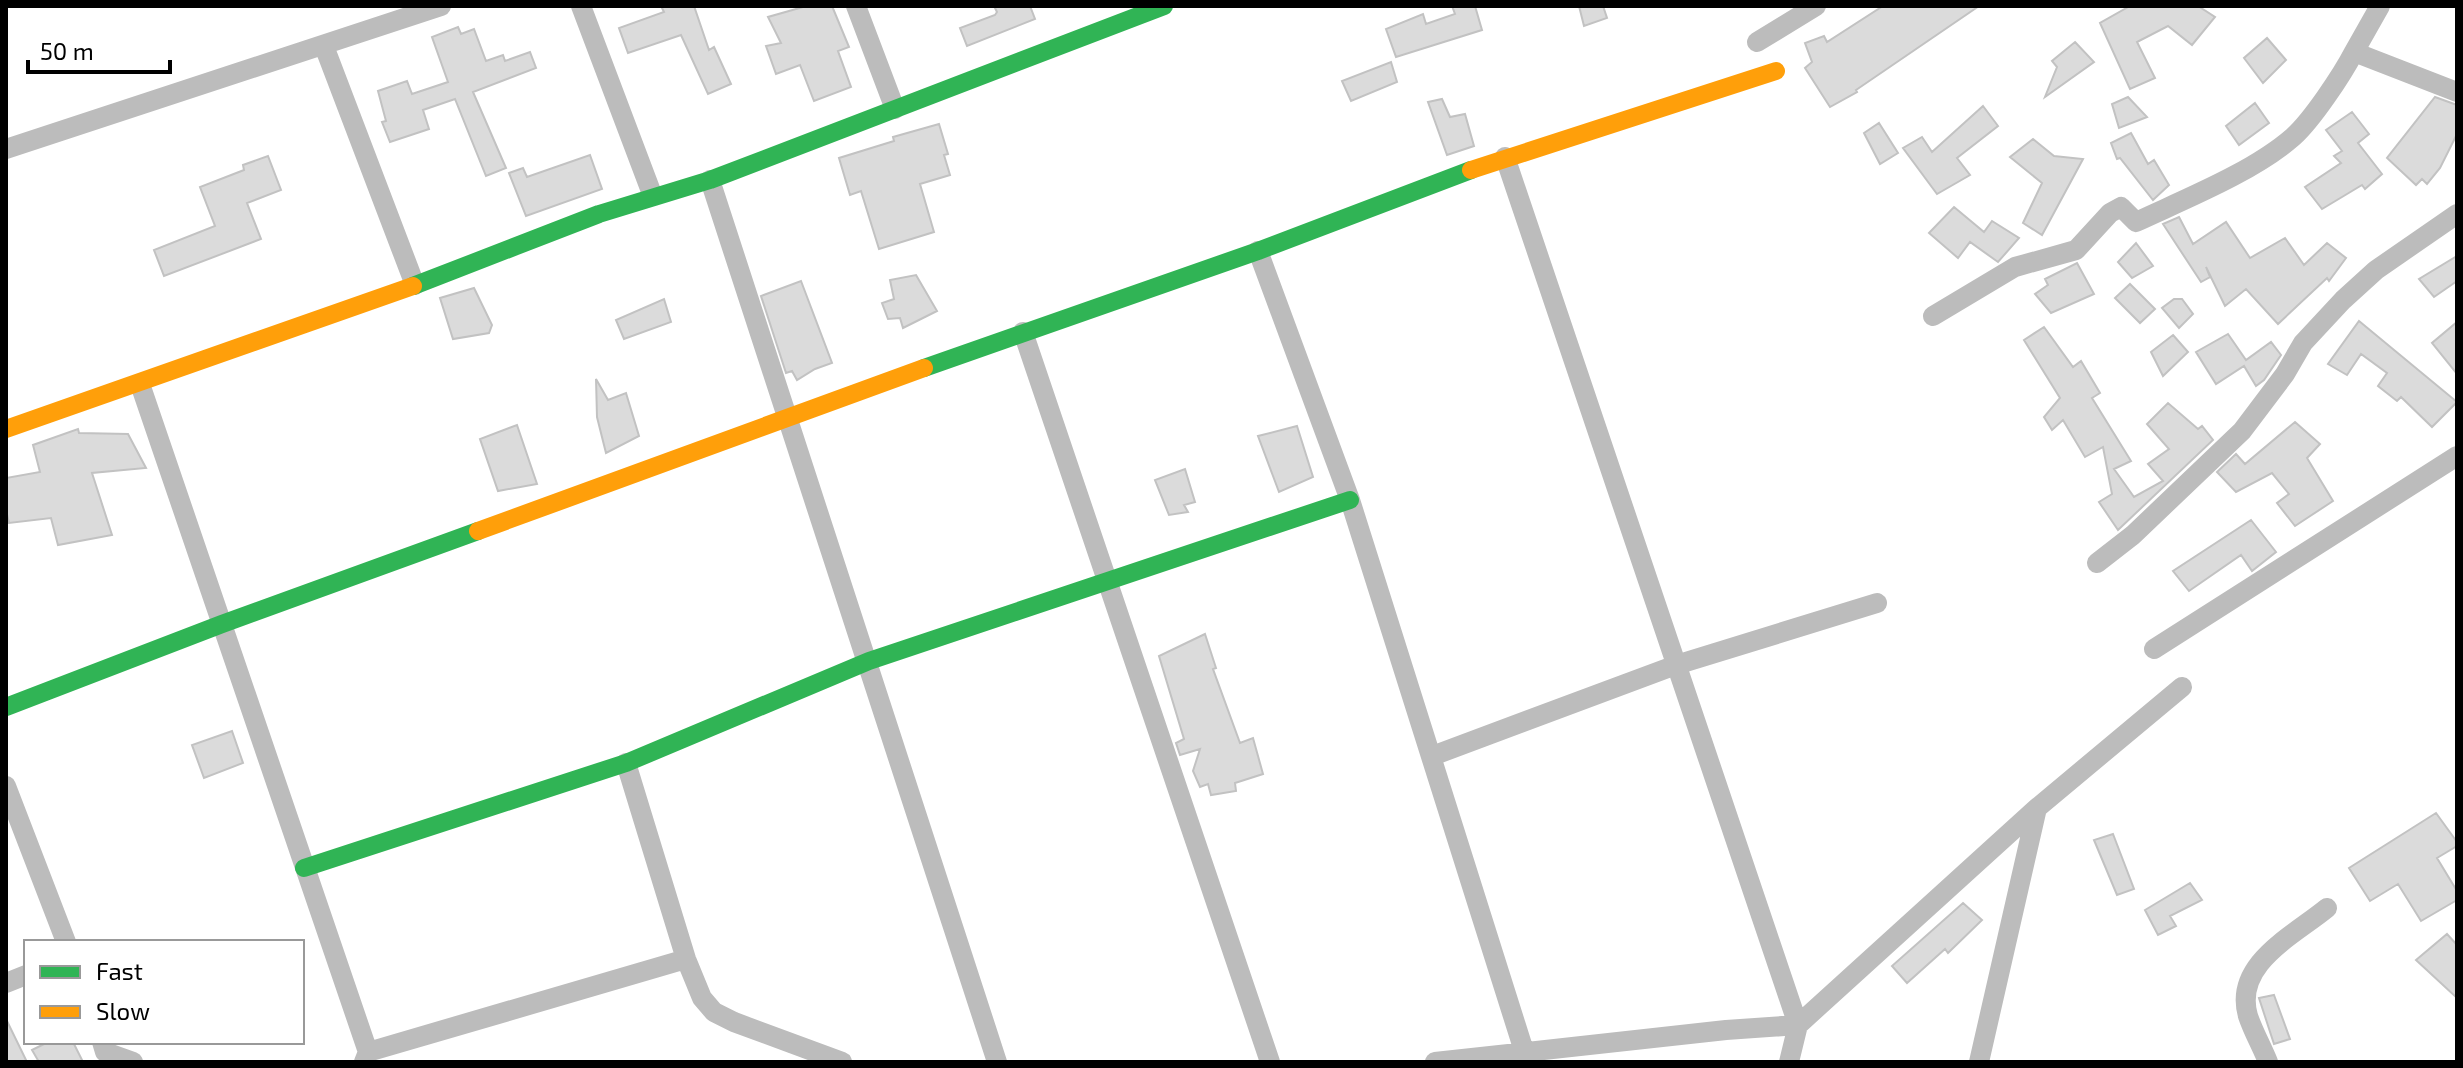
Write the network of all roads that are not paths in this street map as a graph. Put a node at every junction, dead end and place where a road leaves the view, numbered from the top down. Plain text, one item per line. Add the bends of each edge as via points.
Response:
1 (441, 6) edge
2 (581, 6) edge
3 (856, 6) edge
4 (1164, 6) edge
5 (1816, 6) edge
6 (2380, 6) edge
7 (1130, 12) edge
8 (1757, 42) dead end
9 (324, 46) junction
10 (2354, 52) junction
11 (1776, 71) dead end
12 (2457, 92) edge
13 (895, 109) junction
14 (6, 149) edge
15 (1505, 157) junction
16 (710, 180) junction
17 (652, 194) junction
18 (2457, 214) edge
19 (1258, 251) junction
20 (415, 285) junction
21 (1933, 316) dead end
22 (1023, 332) junction
23 (140, 384) junction
24 (786, 418) junction
25 (6, 429) edge
26 (2457, 456) edge
27 (1350, 500) junction
28 (2097, 563) dead end
29 (1108, 580) junction
30 (1877, 603) dead end
31 (222, 624) junction
32 (2154, 649) dead end
33 (869, 661) junction
34 (1676, 665) junction
35 (2182, 687) dead end
36 (6, 707) edge
37 (1432, 756) junction
38 (626, 763) junction
39 (6, 786) edge
40 (2037, 808) junction
41 (304, 868) junction
42 (2327, 908) dead end
43 (65, 940) edge
44 (686, 959) junction
45 (1798, 1025) junction
46 (1524, 1051) junction
47 (103, 1052) edge
48 (1578, 1054) edge
49 (366, 1057) edge
50 (133, 1062) edge
51 (842, 1062) edge
52 (997, 1062) edge
53 (1270, 1062) edge
54 (1435, 1062) edge
55 (1789, 1062) edge
56 (1979, 1062) edge
57 (2268, 1062) edge

1 - 9 street
2 - 17 street
3 - 13 street
4 - 7 street
5 - 8 street
6 - 10 street
7 - 13 street
9 - 14 street
9 - 20 street
10 - 12 street
10 - 21 street via 2294,136 2254,163 2136,222 2121,207 2076,250 2015,267
11 - 15 street
13 - 16 street
15 - 19 street
15 - 34 street
16 - 17 street
16 - 24 street
17 - 20 street
18 - 28 street via 2376,270 2343,300 2303,343 2242,431
19 - 22 street
19 - 27 street
20 - 23 street
22 - 24 street
22 - 29 street
23 - 25 street
23 - 31 street
24 - 31 street
24 - 33 street
26 - 32 street
27 - 29 street
27 - 37 street
29 - 33 street
29 - 53 street
30 - 34 street
31 - 36 street
31 - 41 street
33 - 38 street
33 - 52 street
34 - 37 street
34 - 45 street
35 - 40 street
37 - 46 street
38 - 41 street
38 - 44 street
39 - 43 street
40 - 45 street
40 - 56 street
41 - 49 street
42 - 57 street via 2257,965 2245,987 2248,1015
44 - 49 street
44 - 51 street via 702,998 714,1012
45 - 48 street via 1726,1030
45 - 55 street
46 - 48 street
46 - 54 street
47 - 50 street

